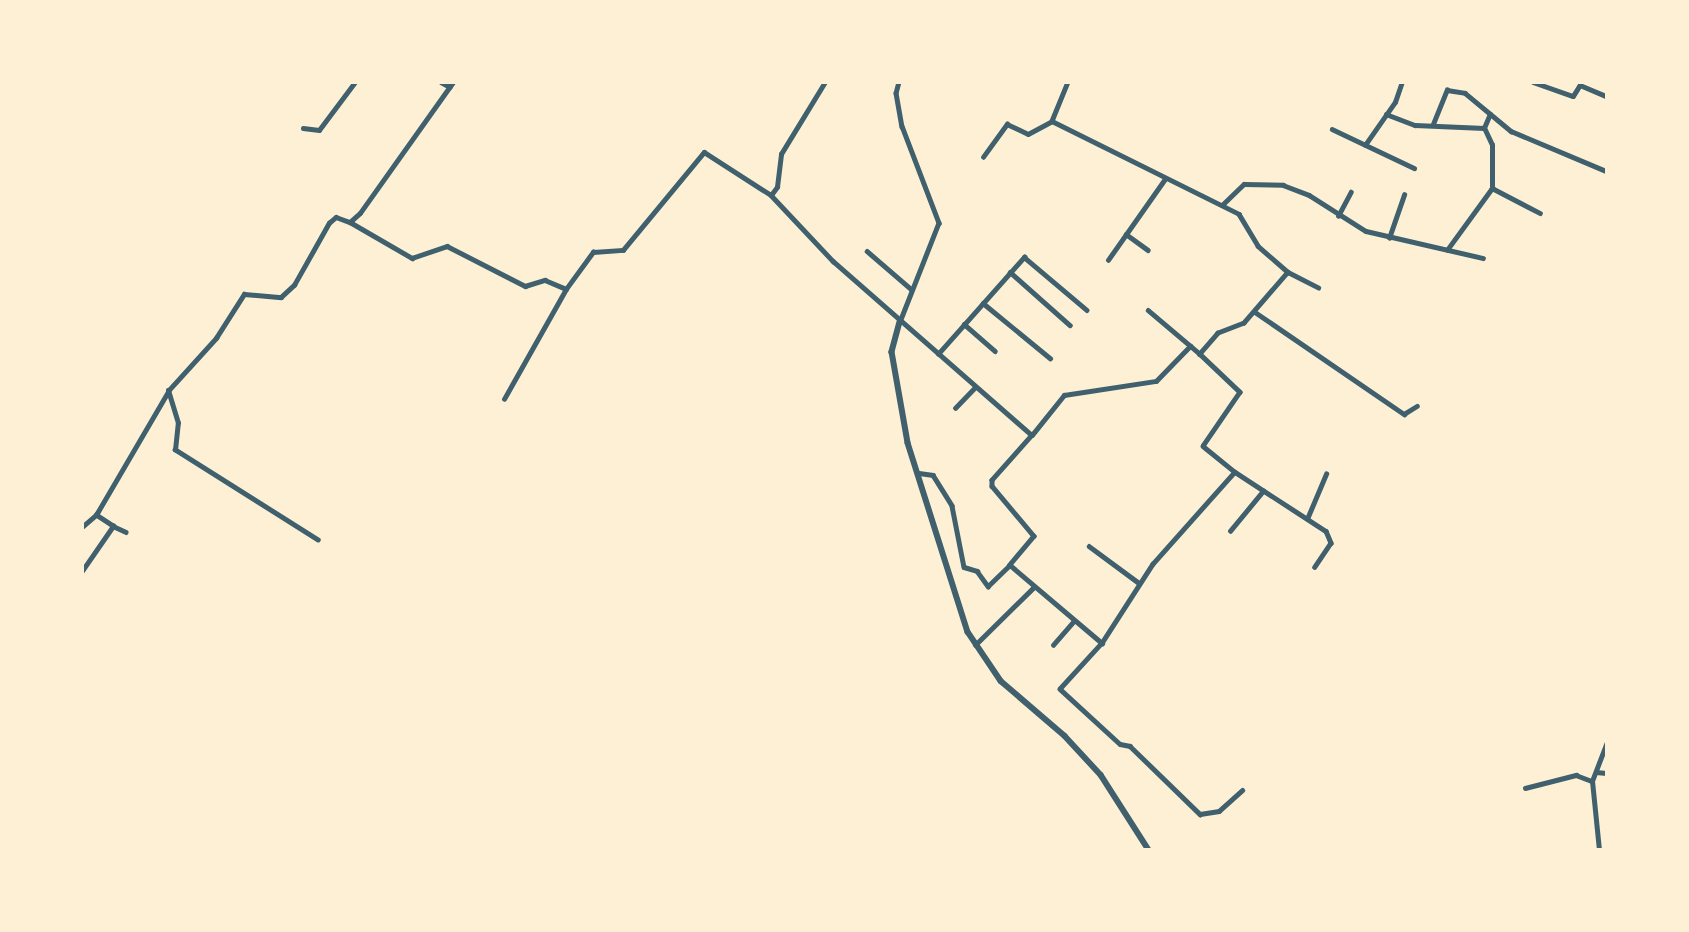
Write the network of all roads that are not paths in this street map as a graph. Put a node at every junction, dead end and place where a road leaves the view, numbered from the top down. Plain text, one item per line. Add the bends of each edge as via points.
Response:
1 (355, 82) edge
2 (441, 82) edge
3 (826, 82) edge
4 (899, 82) edge
5 (1068, 82) edge
6 (1402, 82) edge
7 (1533, 82) edge
8 (1580, 84) edge
9 (452, 85) edge
10 (1606, 96) edge
11 (1386, 114) junction
12 (1490, 114) junction
13 (1052, 121) junction
14 (1433, 124) junction
15 (303, 128) dead end
16 (1484, 128) junction
17 (1332, 129) dead end
18 (1365, 145) junction
19 (983, 157) dead end
20 (1414, 168) dead end
21 (1606, 171) edge
22 (1165, 179) junction
23 (1492, 188) junction
24 (1351, 192) dead end
25 (770, 195) junction
26 (1404, 195) dead end
27 (1222, 205) junction
28 (1540, 212) dead end
29 (1338, 216) junction
30 (350, 222) junction
31 (1126, 234) junction
32 (1389, 238) junction
33 (1148, 250) dead end
34 (1447, 250) junction
35 (867, 251) dead end
36 (1483, 258) dead end
37 (1108, 260) dead end
38 (1010, 272) junction
39 (1288, 272) junction
40 (1318, 287) dead end
41 (566, 289) junction
42 (911, 289) junction
43 (983, 303) junction
44 (1087, 310) dead end
45 (1148, 310) dead end
46 (1255, 312) junction
47 (900, 322) junction
48 (964, 324) junction
49 (1070, 325) dead end
50 (1190, 346) junction
51 (995, 352) dead end
52 (938, 354) junction
53 (1200, 354) junction
54 (1050, 358) dead end
55 (974, 388) junction
56 (168, 392) junction
57 (504, 399) dead end
58 (1417, 406) dead end
59 (956, 408) dead end
60 (1032, 435) junction
61 (1235, 472) junction
62 (919, 473) junction
63 (1326, 474) dead end
64 (1263, 491) junction
65 (96, 515) junction
66 (1307, 519) junction
67 (113, 526) junction
68 (82, 527) edge
69 (1230, 531) dead end
70 (126, 532) dead end
71 (318, 540) dead end
72 (1089, 546) dead end
73 (1010, 565) junction
74 (1315, 567) dead end
75 (82, 571) edge
76 (1139, 583) junction
77 (1034, 587) junction
78 (1074, 622) junction
79 (1102, 643) junction
80 (975, 645) junction
81 (1052, 645) dead end
82 (1606, 744) edge
83 (1596, 772) junction
84 (1606, 773) edge
85 (1592, 781) junction
86 (1525, 788) dead end
87 (1242, 790) dead end
88 (1149, 850) edge
89 (1599, 850) edge

1 - 15 street via 319,130
2 - 9 street
3 - 25 street via 781,154 777,187
4 - 42 street via 896,93 902,126 939,223
5 - 13 street
6 - 11 street
7 - 8 street via 1573,96
8 - 10 street
9 - 30 street via 398,164
11 - 14 street via 1415,125
11 - 18 street
12 - 14 street via 1465,93 1447,90
12 - 16 street
12 - 21 street via 1536,144
13 - 19 street via 1028,134 1007,124
13 - 22 street
14 - 16 street
16 - 23 street via 1492,145
17 - 18 street
18 - 20 street
22 - 27 street
22 - 31 street
23 - 28 street
23 - 34 street
24 - 29 street
25 - 41 street via 704,152 622,250 593,252
25 - 47 street via 796,227
26 - 32 street
27 - 29 street via 1244,184 1283,185 1308,195
27 - 39 street via 1244,219 1258,246
29 - 32 street
30 - 41 street via 412,258 447,246 525,286 545,280
30 - 56 street via 336,217 329,223 294,285 281,297 244,294 216,338
31 - 33 street
31 - 37 street
32 - 34 street
34 - 36 street
35 - 42 street
38 - 43 street
38 - 44 street via 1024,257
38 - 49 street
39 - 40 street
39 - 46 street
41 - 57 street
42 - 47 street
43 - 48 street
43 - 54 street
45 - 50 street
46 - 53 street via 1240,326 1207,341
46 - 58 street via 1404,414
47 - 52 street
47 - 62 street via 892,343 893,362 910,450
48 - 51 street
48 - 52 street
50 - 53 street
50 - 60 street via 1156,381 1064,395
52 - 55 street
53 - 61 street via 1240,392 1202,446
55 - 59 street
55 - 60 street
56 - 65 street
56 - 71 street via 178,423 175,450
60 - 73 street via 992,480 992,486 1034,536
61 - 64 street
61 - 76 street
62 - 73 street via 933,475 952,506 964,567 977,572 988,586
62 - 80 street via 963,620
63 - 66 street
64 - 66 street
64 - 69 street
65 - 67 street
65 - 68 street
66 - 74 street via 1326,531 1331,543
67 - 70 street
67 - 75 street
72 - 76 street
73 - 77 street
76 - 79 street
77 - 78 street
77 - 80 street
78 - 79 street
78 - 81 street
79 - 87 street via 1061,686 1062,692 1120,744 1130,746 1200,814 1219,811
80 - 88 street via 1001,681 1095,768
82 - 83 street
83 - 84 street
83 - 85 street
85 - 86 street via 1576,776
85 - 89 street

